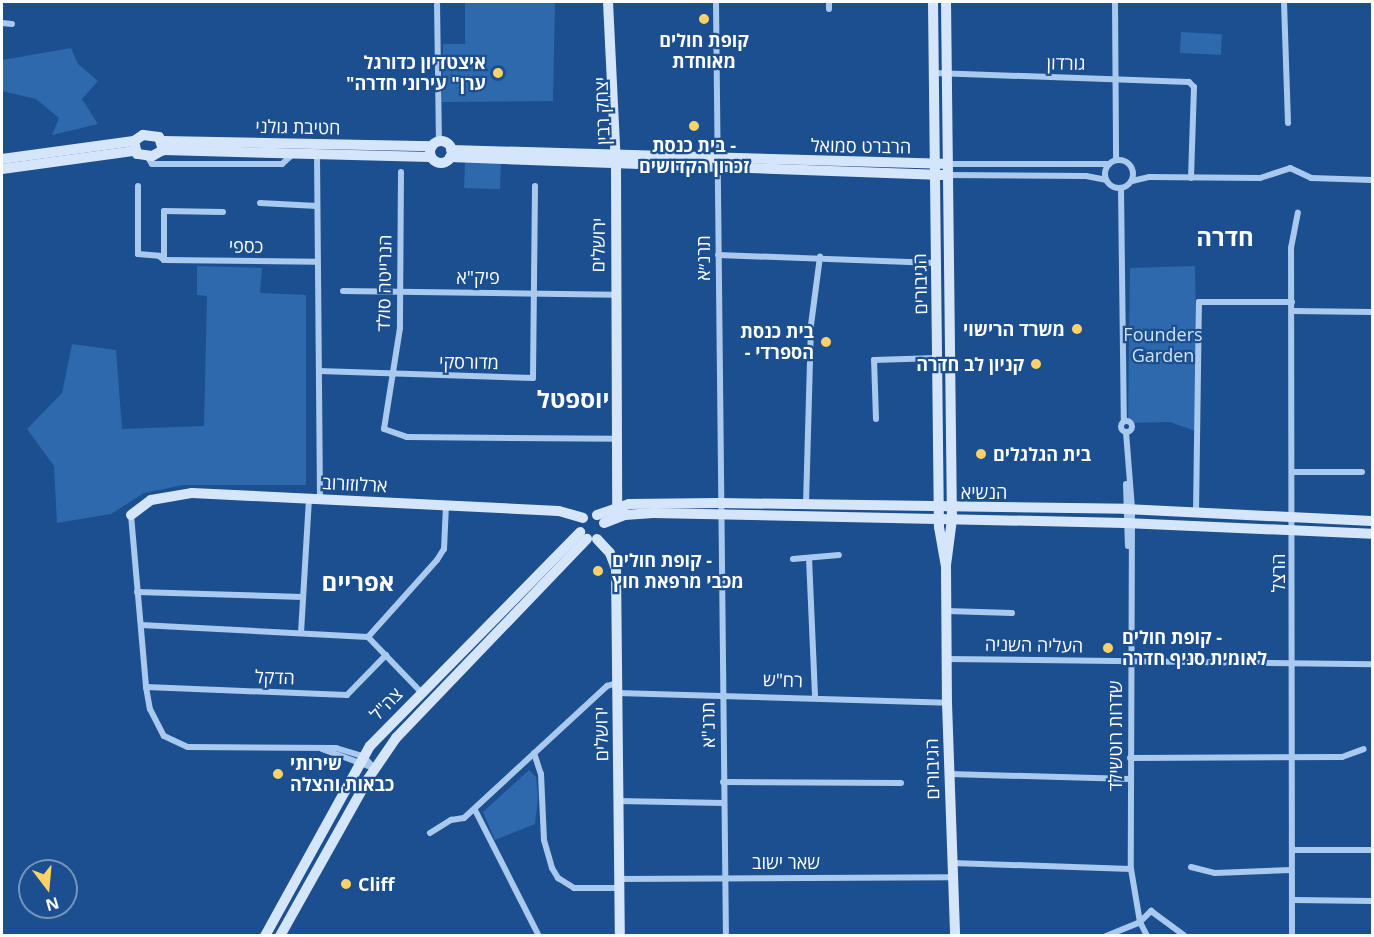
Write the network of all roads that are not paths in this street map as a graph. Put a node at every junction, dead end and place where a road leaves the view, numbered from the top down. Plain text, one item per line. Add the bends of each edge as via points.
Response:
1 (437, 2) edge
2 (608, 2) edge
3 (614, 2) edge
4 (716, 2) edge
5 (933, 2) edge
6 (946, 2) edge
7 (1115, 2) edge
8 (1284, 2) edge
9 (2, 23) edge
10 (12, 24) dead end
11 (934, 74) junction
12 (947, 74) junction
13 (1116, 80) junction
14 (1288, 123) dead end
15 (133, 146) junction
16 (163, 146) junction
17 (434, 148) junction
18 (451, 154) junction
19 (292, 155) junction
20 (317, 155) junction
21 (147, 156) junction
22 (616, 157) junction
23 (2, 159) edge
24 (1116, 160) junction
25 (717, 164) junction
26 (1109, 164) junction
27 (2, 169) edge
28 (936, 169) junction
29 (949, 170) junction
30 (400, 172) dead end
31 (1191, 177) junction
32 (1106, 180) junction
33 (1372, 180) edge
34 (1132, 181) junction
35 (138, 186) dead end
36 (535, 186) dead end
37 (1121, 189) junction
38 (260, 203) dead end
39 (316, 206) junction
40 (223, 212) dead end
41 (1299, 213) dead end
42 (718, 255) junction
43 (820, 257) junction
44 (164, 260) junction
45 (317, 262) junction
46 (936, 263) junction
47 (343, 291) dead end
48 (399, 292) junction
49 (534, 292) junction
50 (614, 295) junction
51 (1292, 302) junction
52 (1292, 311) junction
53 (1372, 312) edge
54 (937, 358) junction
55 (319, 372) junction
56 (390, 376) junction
57 (876, 419) dead end
58 (616, 439) junction
59 (1293, 472) junction
60 (1362, 472) dead end
61 (314, 499) junction
62 (807, 504) junction
63 (446, 505) junction
64 (617, 506) junction
65 (719, 509) junction
66 (1128, 509) junction
67 (1196, 513) junction
68 (131, 514) joint
69 (939, 514) junction
70 (952, 514) junction
71 (583, 518) junction
72 (1293, 518) junction
73 (601, 519) junction
74 (1372, 520) edge
75 (1128, 523) junction
76 (1293, 531) junction
77 (1372, 534) edge
78 (588, 537) junction
79 (839, 555) dead end
80 (809, 558) junction
81 (793, 559) dead end
82 (946, 565) junction
83 (137, 592) junction
84 (303, 597) junction
85 (947, 611) junction
86 (1012, 614) dead end
87 (141, 625) junction
88 (301, 633) junction
89 (368, 637) junction
90 (386, 655) junction
91 (947, 659) junction
92 (1130, 661) junction
93 (1293, 662) junction
94 (1372, 664) edge
95 (146, 687) junction
96 (617, 688) junction
97 (421, 692) junction
98 (722, 694) junction
99 (815, 696) junction
100 (948, 703) junction
101 (1364, 749) dead end
102 (534, 753) junction
103 (1130, 758) junction
104 (1293, 758) junction
105 (360, 760) junction
106 (375, 768) junction
107 (949, 774) junction
108 (1130, 779) junction
109 (723, 782) junction
110 (901, 783) dead end
111 (618, 801) junction
112 (724, 803) junction
113 (475, 810) junction
114 (430, 833) dead end
115 (1293, 850) junction
116 (1372, 850) edge
117 (952, 863) junction
118 (1191, 867) dead end
119 (1131, 869) junction
120 (1291, 870) junction
121 (728, 877) junction
122 (952, 877) junction
123 (618, 884) junction
124 (1293, 900) junction
125 (1372, 901) edge
126 (1140, 922) junction
127 (265, 936) edge
128 (280, 936) edge
129 (539, 936) edge
130 (620, 936) edge
131 (726, 936) edge
132 (955, 936) edge
133 (1106, 936) edge
134 (1147, 936) edge
135 (1185, 936) edge
136 (1292, 936) edge

1 - 17 street
2 - 22 street, יצחק רבין
3 - 22 street, יצחק רבין
4 - 25 street, תרנ״א
5 - 11 street, הגיבורים
6 - 12 street, הגיבורים
7 - 13 street
8 - 14 street
9 - 10 street
11 - 12 street, גורדון
11 - 28 street, הגיבורים
12 - 13 street, גורדון
12 - 29 street, הגיבורים
13 - 24 street
13 - 31 street, גורדון via 1189,82 1194,87
15 - 16 street via 153,135
15 - 21 street
15 - 23 street
15 - 27 street
16 - 17 street, חטיבת גולני
16 - 19 street, חטיבת גולני
16 - 21 street
17 - 18 street
17 - 18 street via 442,163
17 - 20 street, חטיבת גולני
18 - 22 street
19 - 20 street, חטיבת גולני
19 - 21 street, חטיבת גולני via 282,165 152,164
20 - 39 street
22 - 25 street, הרברט סמואל
22 - 50 street, ירושלים
24 - 26 street
24 - 34 street via 1132,167
25 - 28 street, הרברט סמואל
25 - 42 street, תרנ״א
26 - 29 street, הרברט סמואל
26 - 32 street
28 - 29 street, הרברט סמואל
28 - 46 street, הגיבורים
29 - 32 street, הרברט סמואל
29 - 70 street, הגיבורים
30 - 48 street, הנרייטה סולד
31 - 33 street via 1260,178 1290,168 1311,178
31 - 34 street
32 - 37 street
34 - 37 street
35 - 44 street, כספי via 138,254
36 - 49 street
37 - 66 street, שדרות רוטשילד via 1124,421 1120,428 1126,432
38 - 39 street
39 - 45 street
40 - 44 street via 164,211
41 - 51 street, הרצל via 1291,243
42 - 43 street
42 - 65 street, תרנ״א
43 - 46 street
43 - 62 street via 811,326
44 - 45 street, כספי
45 - 55 street
46 - 54 street, הגיבורים
47 - 48 street, פיק"א
48 - 49 street, פיק"א
48 - 56 street, הנרייטה סולד via 400,328
49 - 50 street, פיק"א
49 - 56 street, מדורסקי via 533,378
50 - 58 street, ירושלים
51 - 52 street, הרצל
51 - 67 street via 1199,302
52 - 53 street
52 - 59 street, הרצל
54 - 57 street via 874,360
54 - 69 street, הגיבורים
55 - 56 street, מדורסקי
55 - 61 street
56 - 58 street, הנרייטה סולד via 384,429 407,437
58 - 64 street, ירושלים
59 - 60 street
59 - 72 street, הרצל
61 - 63 street, ארלוזורוב
61 - 68 street, ארלוזורוב via 192,493 151,500
61 - 84 street
62 - 65 street, הנשיא
62 - 69 street, הנשיא
63 - 71 street, ארלוזורוב via 559,511
63 - 89 street via 440,555
64 - 65 street, הנשיא
64 - 73 street, הנשיא
65 - 69 street, הנשיא
65 - 73 street, הנשיא
65 - 98 street, תרנ"א
66 - 67 street, הנשיא
66 - 70 street, הנשיא
66 - 75 street, שדרות רוטשילד
67 - 72 street, הנשיא
68 - 83 street
69 - 70 street, הנשיא
69 - 82 street, הגיבורים
70 - 75 street, הנשיא
70 - 82 street, הגיבורים
71 - 73 street
71 - 78 street
72 - 74 street, הנשיא
72 - 76 street, הרצל
73 - 78 street via 603,534
75 - 76 street, הנשיא
75 - 92 street, שדרות רוטשילד
76 - 77 street, הנשיא
76 - 93 street, הרצל
78 - 96 street, ירושלים via 610,553 616,569
78 - 97 street, צה"ל
78 - 106 street, צה"ל via 413,720
79 - 80 street
80 - 81 street
80 - 99 street
82 - 85 street, הגיבורים
83 - 84 street
83 - 87 street
84 - 88 street
85 - 86 street
85 - 91 street, הגיבורים
87 - 88 street
87 - 95 street
88 - 89 street
89 - 90 street
90 - 95 street, הדקל via 347,695
90 - 97 street
91 - 92 street, העליה השניה
91 - 100 street, הגיבורים
92 - 93 street, העליה השניה
92 - 103 street, שדרות רוטשילד
93 - 94 street, העליה השניה
93 - 104 street, הרצל
95 - 105 street via 156,725 176,745 319,747 347,750
96 - 98 street, רח"ש
96 - 102 street via 607,686
96 - 111 street, ירושלים
97 - 105 street, צה"ל
98 - 99 street, רח"ש
98 - 109 street, תרנ"א
99 - 100 street, רח"ש
100 - 107 street, הגיבורים
101 - 104 street via 1342,757
102 - 113 street
102 - 123 street, שאר ישוב via 541,774 544,840 558,878 574,888
103 - 104 street
103 - 108 street, שדרות רוטשילד
104 - 115 street, הרצל
105 - 106 street
105 - 127 street, צה"ל
106 - 128 street, צה"ל
107 - 108 street
107 - 117 street, הגיבורים
108 - 119 street, שדרות רוטשילד
109 - 110 street
109 - 112 street, תרנ"א
111 - 112 street
111 - 123 street, ירושלים
112 - 121 street, תרנ"א
113 - 114 street
113 - 129 street
115 - 116 street
115 - 120 street, הרצל
117 - 119 street
117 - 122 street, הגיבורים
118 - 120 street via 1208,872
119 - 126 street, שדרות רוטשילד
120 - 124 street, הרצל
121 - 122 street, שאר ישוב
121 - 123 street, שאר ישוב
121 - 131 street, תרנ"א
122 - 132 street, הגיבורים
123 - 130 street, ירושלים
124 - 125 street
124 - 136 street, הרצל
126 - 133 street
126 - 134 street, שדרות רוטשילד
126 - 135 street via 1151,911

